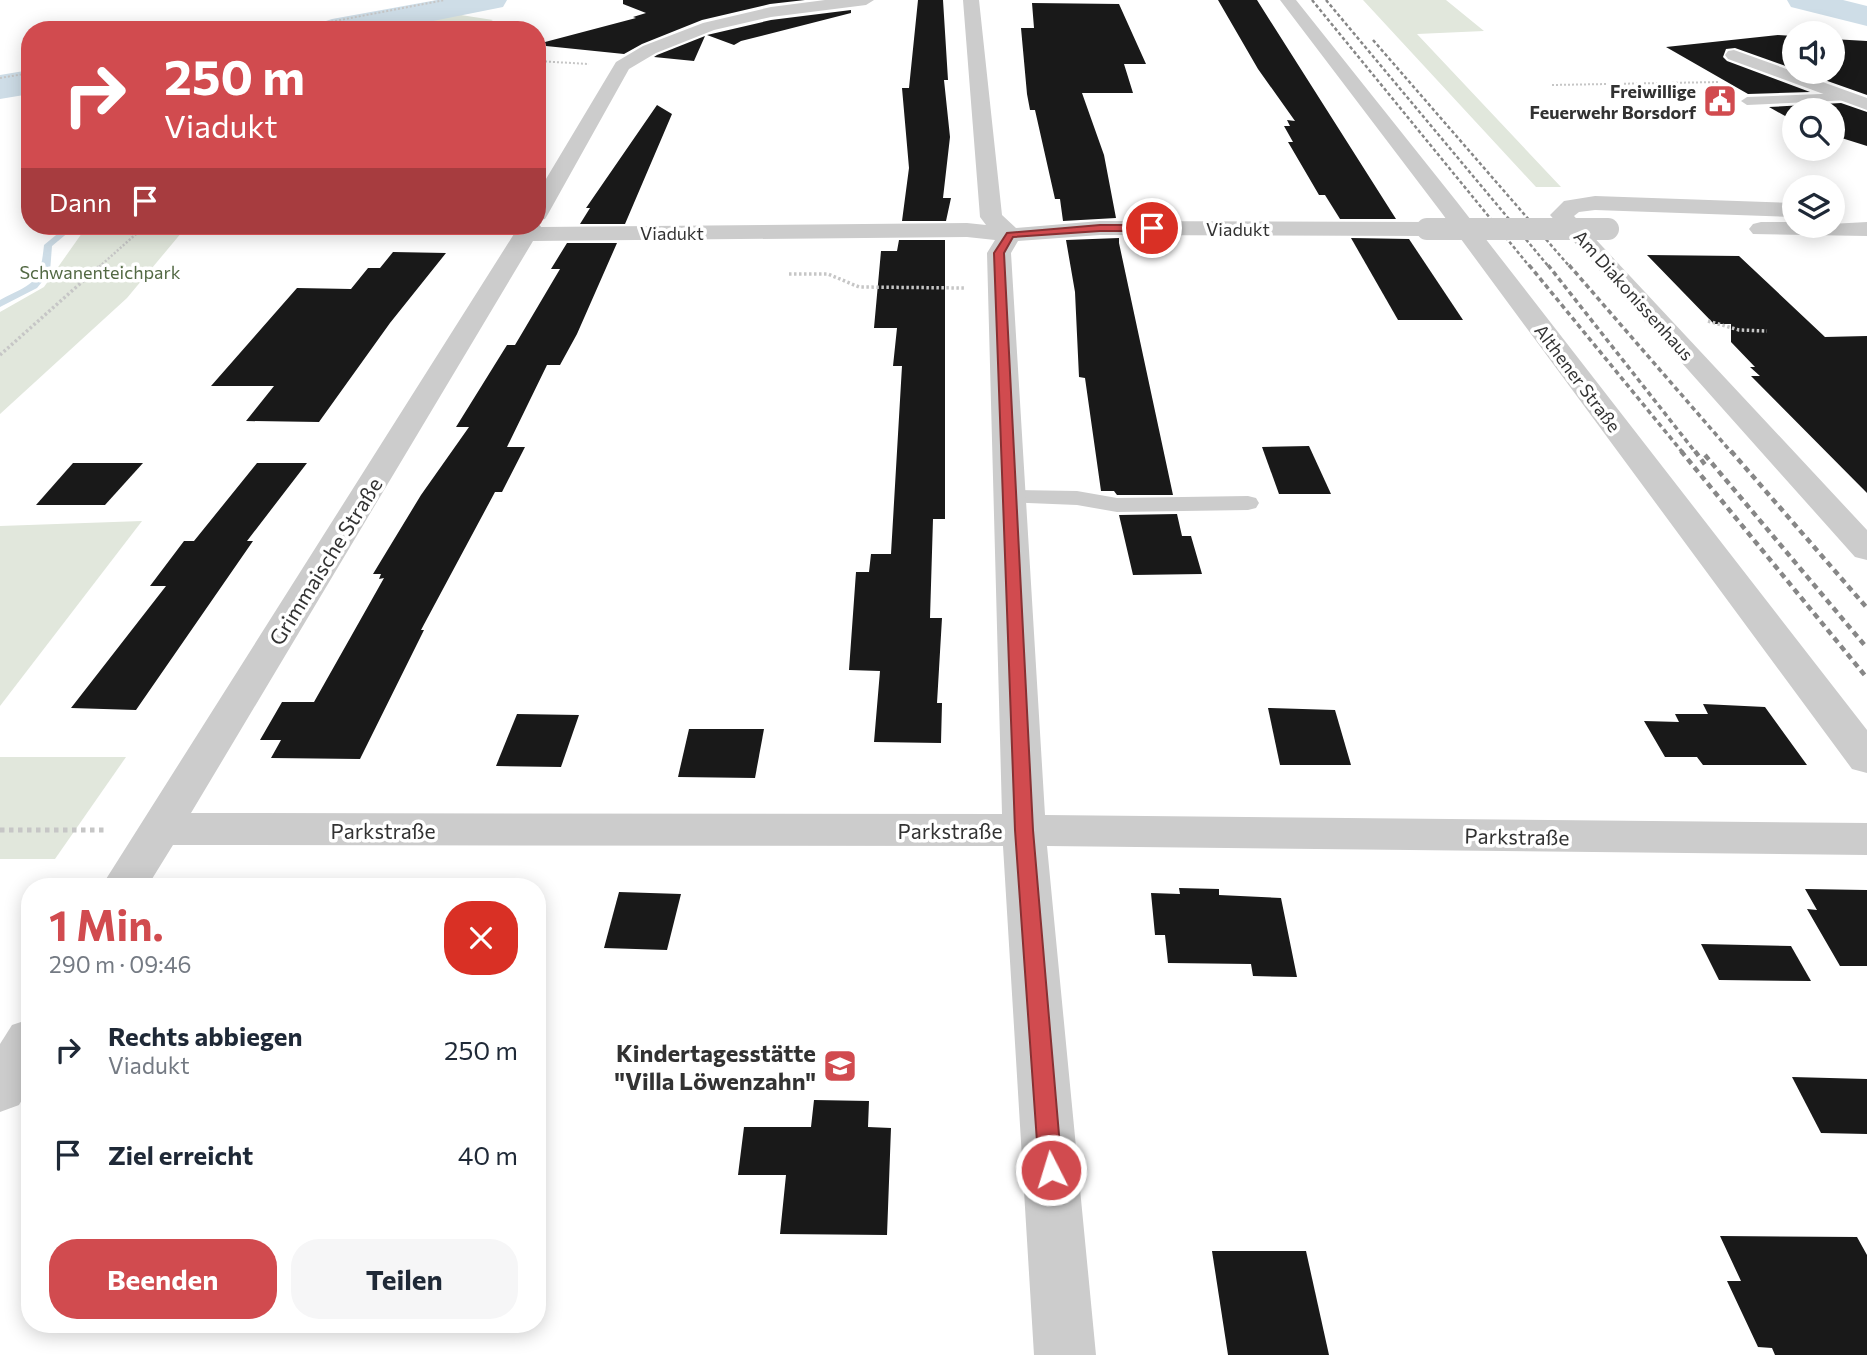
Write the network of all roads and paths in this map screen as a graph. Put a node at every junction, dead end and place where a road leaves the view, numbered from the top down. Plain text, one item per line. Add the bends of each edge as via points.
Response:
1 (445, 0) edge
2 (866, 0) edge
3 (971, 0) edge
4 (1288, 0) edge
5 (335, 21) edge
6 (1734, 55) dead end
7 (546, 62) edge
8 (600, 65) dead end
9 (21, 74) edge
10 (0, 78) edge
11 (1720, 82) dead end
12 (1552, 85) dead end
13 (1845, 97) junction
14 (1747, 101) dead end
15 (1867, 104) edge
16 (546, 198) edge
17 (1782, 210) edge
18 (1845, 212) edge
19 (1867, 215) edge
20 (546, 224) edge
21 (1636, 229) dead end
22 (1690, 229) dead end
23 (1867, 229) edge
24 (135, 235) edge
25 (524, 235) edge
26 (1010, 235) junction
27 (789, 274) dead end
28 (973, 288) dead end
29 (0, 355) edge
30 (1010, 497) junction
31 (1248, 503) dead end
32 (1867, 550) edge
33 (1867, 759) edge
34 (159, 829) junction
35 (0, 830) edge
36 (89, 830) dead end
37 (1024, 830) junction
38 (1867, 839) edge
39 (129, 878) edge
40 (21, 1055) edge
41 (0, 1089) edge
42 (1065, 1355) edge

1 - 5 path
2 - 16 street, Grimmaische Straße via 706,26 634,58 622,66
3 - 26 street via 991,217
4 - 33 street, Althener Straße
6 - 13 street
7 - 8 path
9 - 10 path
11 - 12 path
13 - 14 lane
13 - 15 street
17 - 32 street, Am Diakonissenhaus via 1595,203 1572,206 1560,215
18 - 19 street
20 - 26 street, Viadukt via 967,230
21 - 26 street, Viadukt, bridge via 1100,228
22 - 23 street
24 - 29 path
25 - 34 street, Grimmaische Straße
26 - 30 street via 999,253
27 - 28 path via 828,274 859,287
30 - 31 lane via 1077,498 1117,505
30 - 37 street
34 - 37 street, Parkstraße
34 - 39 street, Grimmaische Straße
35 - 36 path
37 - 38 street, Parkstraße
37 - 42 street
40 - 41 street

